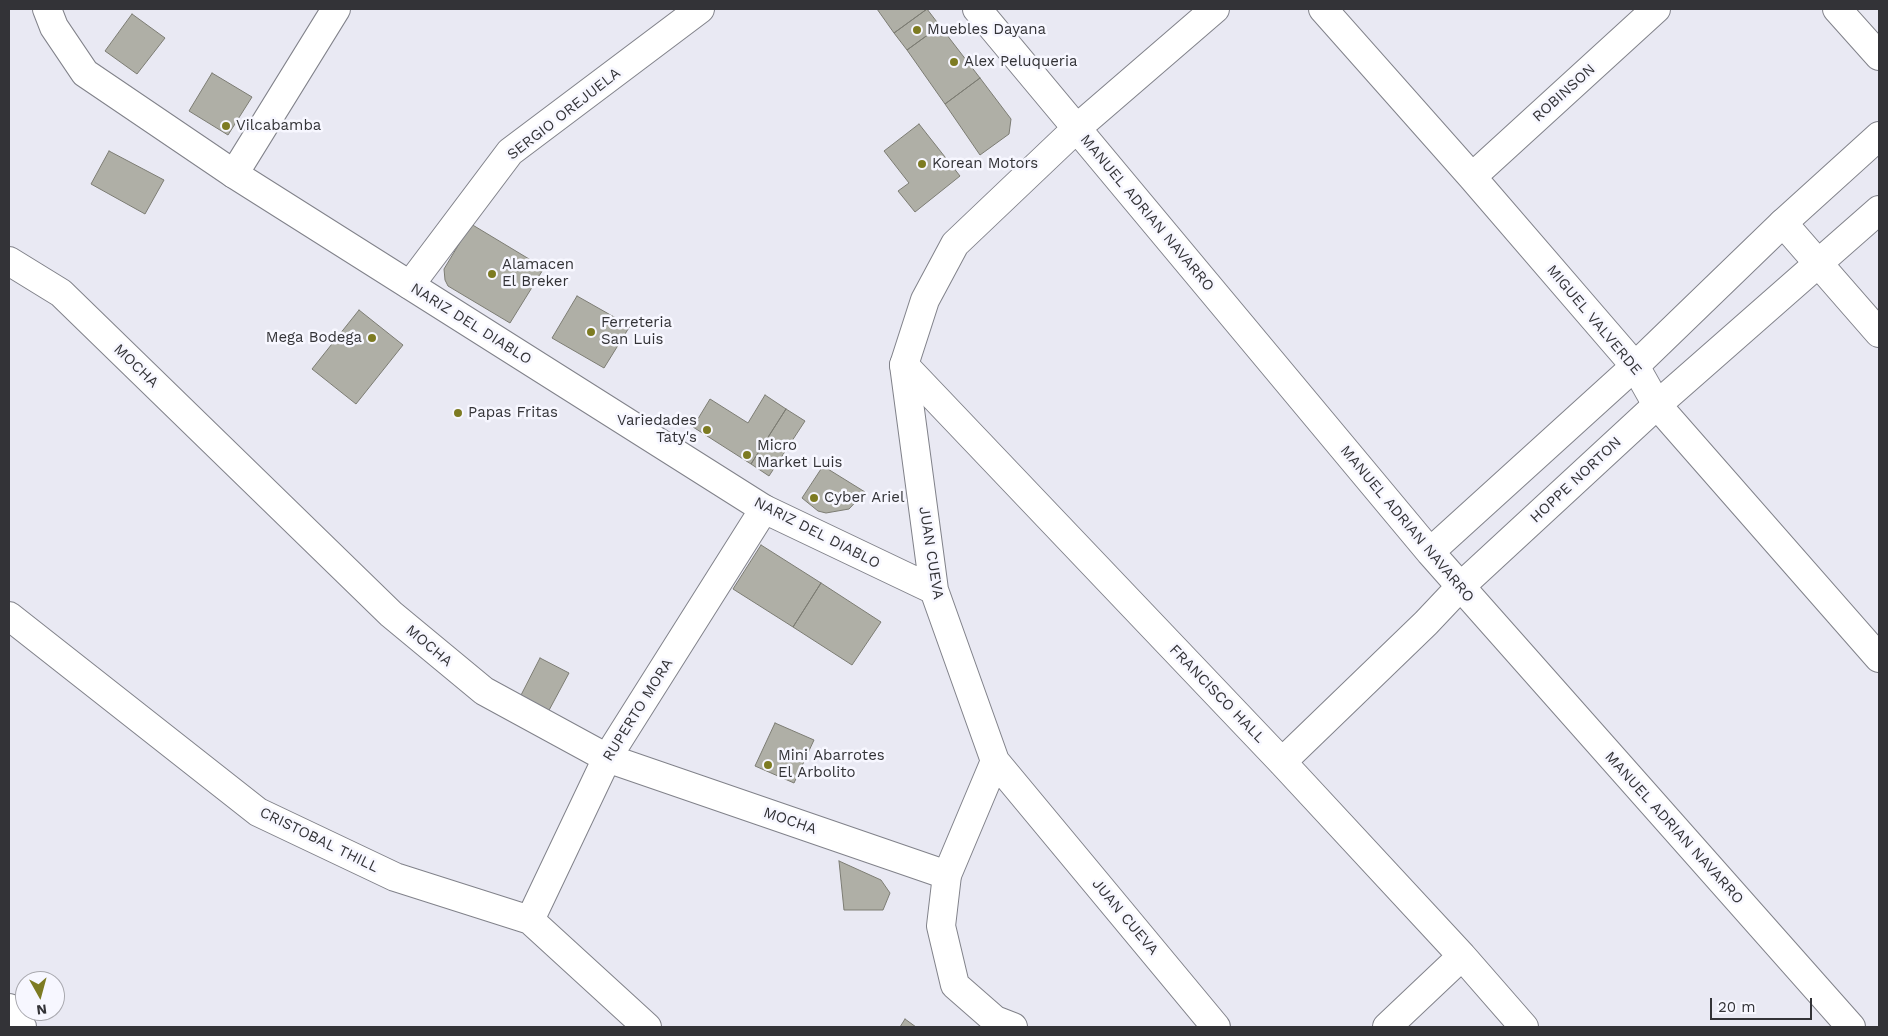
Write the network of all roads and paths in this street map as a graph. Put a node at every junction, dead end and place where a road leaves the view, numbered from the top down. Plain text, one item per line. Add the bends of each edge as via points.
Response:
1 (47, 9) edge
2 (336, 9) edge
3 (700, 9) edge
4 (977, 9) edge
5 (1215, 9) edge
6 (1323, 9) edge
7 (1656, 9) edge
8 (1837, 9) edge
9 (1879, 56) edge
10 (1077, 128) junction
11 (1879, 136) edge
12 (234, 174) junction
13 (1472, 176) junction
14 (1879, 210) edge
15 (1783, 223) junction
16 (9, 261) edge
17 (1818, 263) junction
18 (410, 285) junction
19 (1879, 333) edge
20 (904, 365) junction
21 (1635, 366) junction
22 (1657, 405) junction
23 (764, 509) junction
24 (1430, 552) junction
25 (1460, 587) junction
26 (934, 590) junction
27 (9, 616) edge
28 (1879, 658) edge
29 (607, 758) junction
30 (995, 761) junction
31 (1282, 762) junction
32 (947, 875) junction
33 (530, 920) junction
34 (1462, 956) junction
35 (9, 1008) edge
36 (22, 1027) edge
37 (647, 1027) edge
38 (1013, 1027) edge
39 (1216, 1027) edge
40 (1387, 1027) edge
41 (1524, 1027) edge
42 (1851, 1027) edge

1 - 12 street, NARIZ DEL DIABLO via 54,27 85,73
2 - 12 street
3 - 18 street, SERGIO OREJUELA via 510,152
4 - 10 street, MANUEL ADRIAN NAVARRO
5 - 10 street
6 - 13 street, MIGUEL VALVERDE
7 - 13 street, ROBINSON
8 - 9 street
10 - 20 street via 955,244 925,300
10 - 24 street, MANUEL ADRIAN NAVARRO
11 - 15 street
12 - 18 street, NARIZ DEL DIABLO
13 - 21 street, MIGUEL VALVERDE
14 - 17 street, HOPPE NORTON
15 - 17 street
15 - 21 street
16 - 29 street, MOCHA via 61,292 391,614 484,691
17 - 19 street
17 - 22 street, HOPPE NORTON
18 - 23 street, NARIZ DEL DIABLO
20 - 26 street, JUAN CUEVA
20 - 31 street, FRANCISCO HALL
21 - 22 street, MIGUEL VALVERDE
21 - 24 street
22 - 25 street, HOPPE NORTON
22 - 28 street, MIGUEL VALVERDE
23 - 26 street, NARIZ DEL DIABLO
23 - 29 street, RUPERTO MORA
24 - 25 street, MANUEL ADRIAN NAVARRO
25 - 31 street, HOPPE NORTON
25 - 42 street, MANUEL ADRIAN NAVARRO
26 - 30 street, JUAN CUEVA
27 - 33 street, CRISTOBAL THILL via 258,812 395,878
29 - 32 street, MOCHA
29 - 33 street, RUPERTO MORA
30 - 32 street
30 - 39 street, JUAN CUEVA
31 - 34 street, FRANCISCO HALL
32 - 38 street via 941,926 955,985 995,1020
33 - 37 street, CRISTOBAL THILL
34 - 40 street
34 - 41 street, FRANCISCO HALL
35 - 36 street

